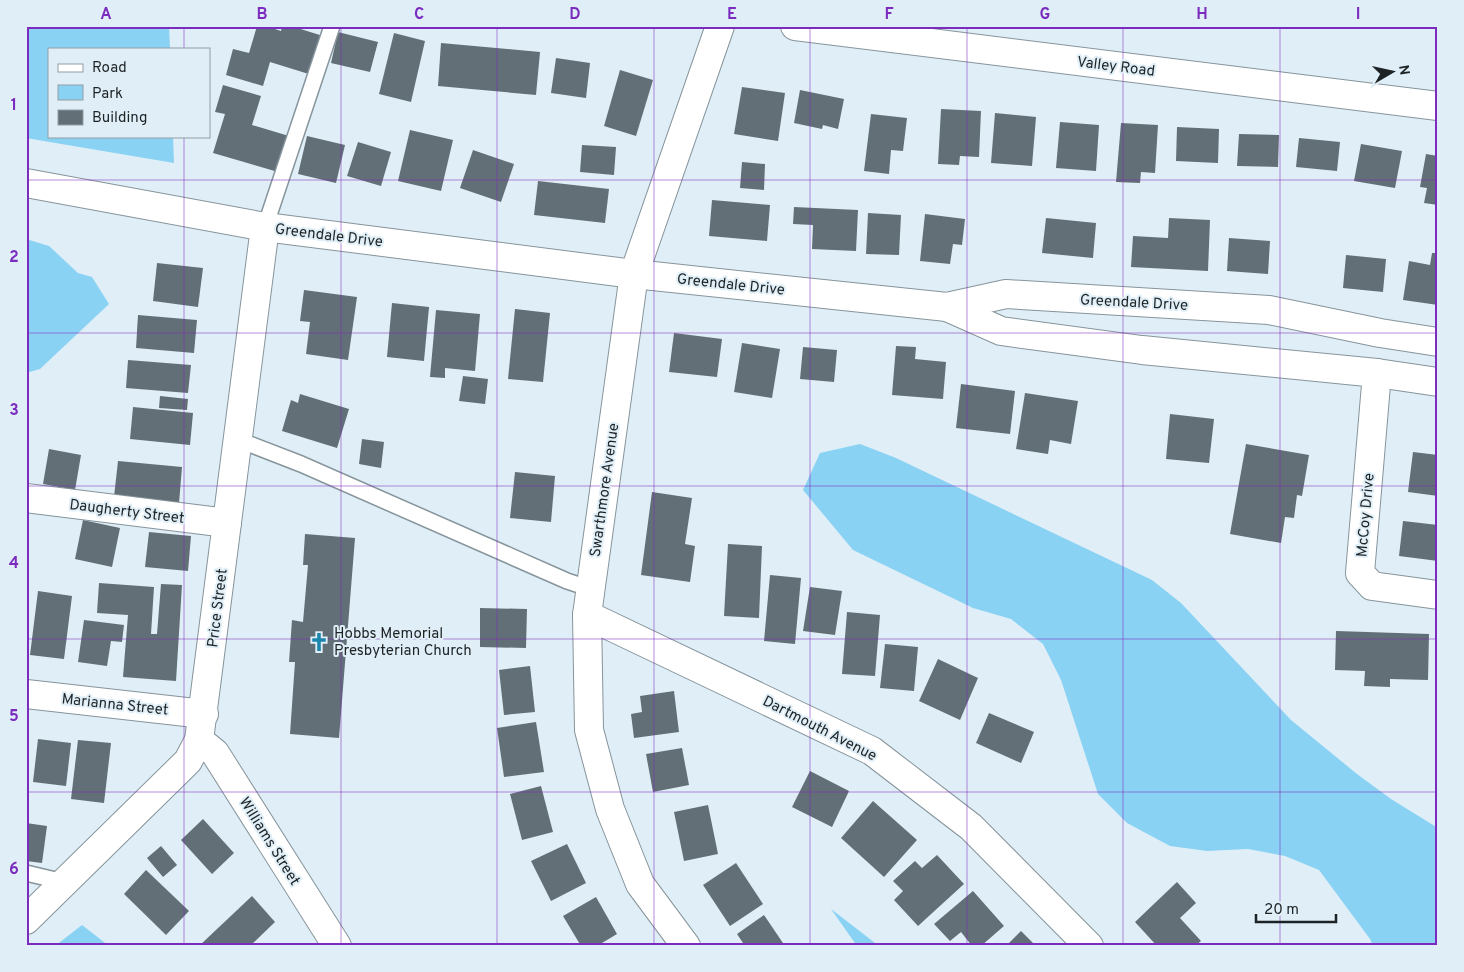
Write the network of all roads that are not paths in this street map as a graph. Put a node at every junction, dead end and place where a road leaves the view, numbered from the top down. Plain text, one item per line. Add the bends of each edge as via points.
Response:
1 (332, 26) edge
2 (720, 26) edge
3 (795, 26) edge
4 (1438, 106) edge
5 (26, 184) edge
6 (265, 227) junction
7 (634, 274) junction
8 (946, 307) junction
9 (1438, 342) edge
10 (1377, 373) junction
11 (1438, 382) edge
12 (239, 440) junction
13 (26, 498) edge
14 (227, 523) junction
15 (1438, 595) edge
16 (589, 602) junction
17 (26, 694) edge
18 (201, 727) junction
19 (26, 874) edge
20 (64, 882) junction
21 (26, 920) edge
22 (337, 946) edge
23 (686, 946) edge
24 (1089, 946) edge

1 - 6 lane
2 - 7 street, Swarthmore Avenue
3 - 4 street, Valley Road
5 - 6 street, Greendale Drive
6 - 7 street, Greendale Drive
6 - 12 street, Price Street
7 - 8 street, Greendale Drive
7 - 16 street, Swarthmore Avenue
8 - 9 street, Greendale Drive via 1006,294 1269,310
8 - 10 street via 1001,331 1142,350
10 - 11 street
10 - 15 street, McCoy Drive via 1360,573 1372,586
12 - 14 street, Price Street
12 - 16 lane via 567,581
13 - 14 street, Daugherty Street
14 - 18 street, Price Street
16 - 23 street, Swarthmore Avenue via 589,730 610,809 640,884
16 - 24 street, Dartmouth Avenue via 872,751 971,827
17 - 18 street, Marianna Street
18 - 20 street, Price Street via 188,761
18 - 22 street, Williams Street
19 - 20 lane
20 - 21 street, Price Street

